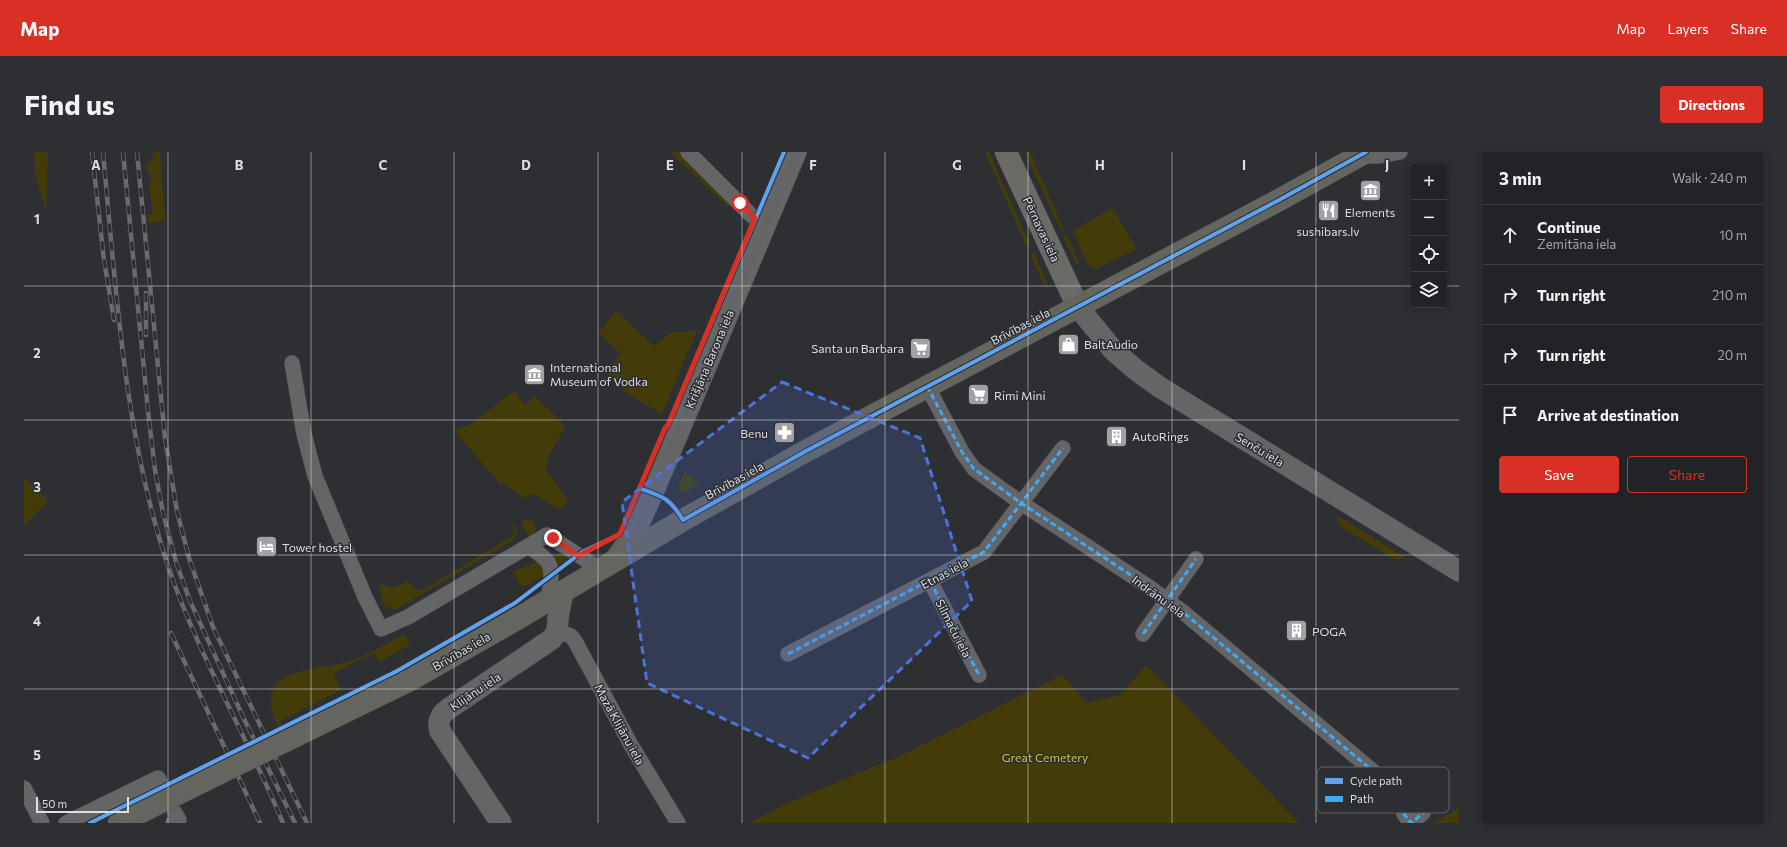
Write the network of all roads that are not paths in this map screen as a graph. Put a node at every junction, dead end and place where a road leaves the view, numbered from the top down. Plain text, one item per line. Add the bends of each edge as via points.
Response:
1 (688, 152) edge
2 (796, 152) edge
3 (1006, 152) edge
4 (1400, 152) edge
5 (1364, 154) edge
6 (767, 223) junction
7 (1078, 306) junction
8 (292, 363) dead end
9 (927, 386) junction
10 (1063, 448) dead end
11 (1021, 503) junction
12 (529, 547) junction
13 (1196, 559) dead end
14 (607, 565) junction
15 (1459, 571) edge
16 (930, 581) junction
17 (554, 596) junction
18 (1168, 600) junction
19 (557, 631) junction
20 (1143, 634) dead end
21 (788, 654) dead end
22 (979, 675) dead end
23 (1368, 767) edge
24 (24, 788) edge
25 (167, 806) edge
26 (42, 823) edge
27 (66, 823) edge
28 (119, 823) edge
29 (500, 823) edge
30 (678, 823) edge

1 - 6 street via 752,216
2 - 6 street, Krišjāņa Barona iela
3 - 7 main road, Pērnavas iela
4 - 5 street via 1379,156
5 - 7 highway, Brīvības iela
6 - 14 street, Krišjāņa Barona iela via 635,532 626,547
7 - 9 highway, Brīvības iela
7 - 15 street, Senču iela via 1113,350 1161,388
8 - 12 street via 304,434 315,476 365,597 381,629 408,617
9 - 11 street, Indrānu iela via 962,452 974,469
9 - 14 highway, Brīvības iela via 806,450
10 - 11 street, Etnas iela
11 - 16 street, Etnas iela via 984,552
11 - 18 street, Indrānu iela
12 - 14 street via 547,535
12 - 17 street via 550,564 552,574 548,598
13 - 18 street
14 - 17 highway, Brīvības iela
16 - 21 street, Etnas iela
16 - 22 street, Silmaču iela
17 - 19 street via 558,618
17 - 25 highway, Brīvības iela, bridge via 412,679 338,715
18 - 20 street
18 - 23 street, Indrānu iela
19 - 29 street, Klijānu iela via 552,639 448,709 439,720 440,731
19 - 30 street, Mazā Klijānu iela via 575,641 631,746
24 - 26 street
25 - 27 street via 158,778
25 - 28 highway, Brīvības iela

